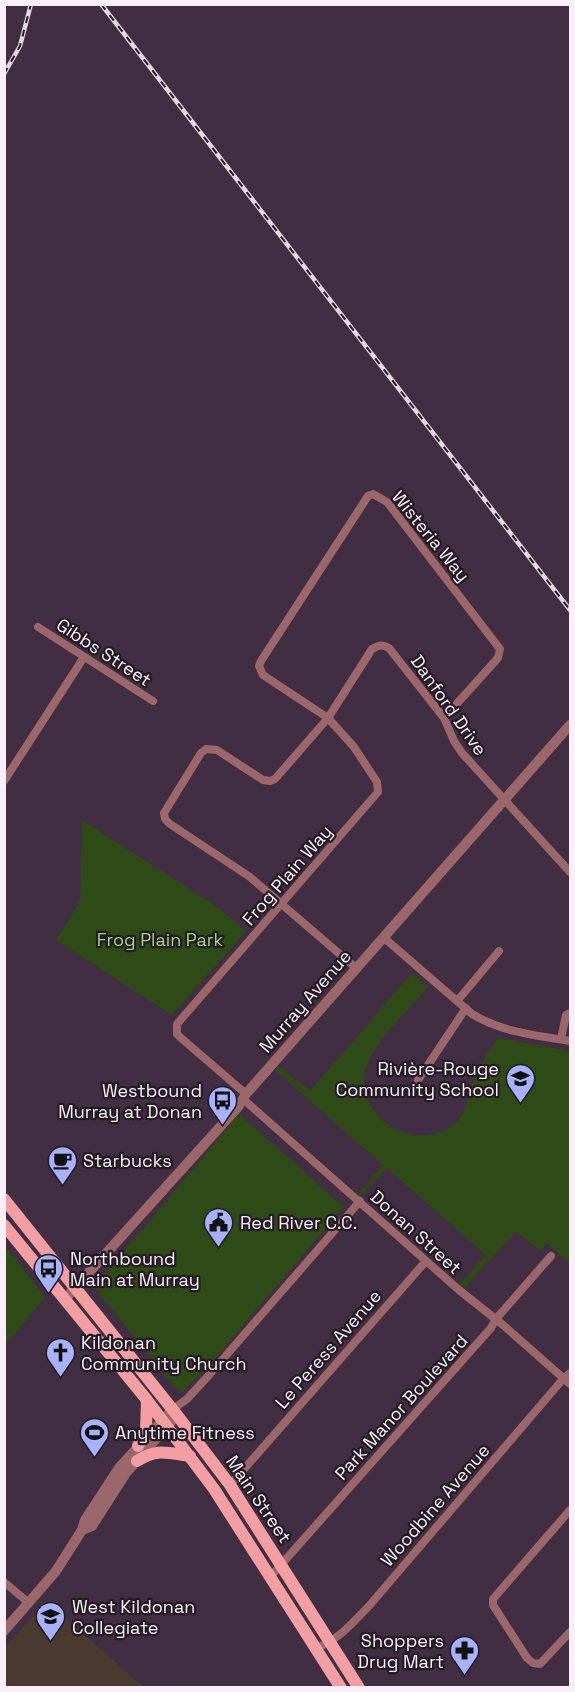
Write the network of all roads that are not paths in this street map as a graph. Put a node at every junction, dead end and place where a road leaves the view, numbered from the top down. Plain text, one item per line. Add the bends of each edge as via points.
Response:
1 (38, 627) dead end
2 (84, 657) junction
3 (153, 701) dead end
4 (328, 718) junction
5 (444, 718) junction
6 (570, 725) edge
7 (4, 781) edge
8 (504, 800) junction
9 (570, 871) edge
10 (282, 904) junction
11 (383, 937) junction
12 (499, 951) dead end
13 (356, 968) junction
14 (458, 1000) junction
15 (466, 1008) junction
16 (570, 1013) edge
17 (561, 1039) junction
18 (570, 1041) edge
19 (418, 1080) dead end
20 (245, 1097) junction
21 (4, 1199) edge
22 (360, 1201) junction
23 (4, 1225) edge
24 (552, 1256) dead end
25 (426, 1261) junction
26 (75, 1287) junction
27 (65, 1299) junction
28 (496, 1319) junction
29 (570, 1373) edge
30 (563, 1378) junction
31 (570, 1384) edge
32 (147, 1400) junction
33 (175, 1412) junction
34 (165, 1424) junction
35 (138, 1446) junction
36 (190, 1456) junction
37 (137, 1461) junction
38 (230, 1485) junction
39 (570, 1510) edge
40 (82, 1530) junction
41 (281, 1565) junction
42 (270, 1576) junction
43 (4, 1582) edge
44 (29, 1604) junction
45 (4, 1631) edge
46 (570, 1632) edge
47 (330, 1643) junction
48 (316, 1648) junction
49 (341, 1688) edge
50 (359, 1688) edge

1 - 2 street, Gibbs Street
2 - 3 street, Gibbs Street
2 - 7 street
4 - 5 street, Danford Drive via 378,645 389,648
4 - 5 street, Wisteria Way via 263,675 259,666 364,499 373,494 387,502 500,649 498,658
4 - 10 street, Frog Plain Way via 354,747 377,782 378,792
4 - 10 street via 279,776 270,781 217,750 206,749 164,813 170,824 250,877
5 - 8 street, Danford Drive via 462,753
6 - 8 street, Murray Avenue
8 - 9 street, Danford Drive
8 - 11 street, Murray Avenue
10 - 13 street
10 - 20 street, Frog Plain Way via 177,1024 177,1034
11 - 13 street, Murray Avenue
11 - 14 street
12 - 14 street
13 - 20 street, Murray Avenue
14 - 15 street
15 - 17 street via 500,1028
15 - 19 street
16 - 17 street via 566,1015
17 - 18 street
20 - 22 street, Donan Street
20 - 26 street, Murray Avenue
21 - 26 main road, Main Street
22 - 25 street, Donan Street
22 - 33 street
23 - 27 main road, Main Street
24 - 28 street, Park Manor Boulevard
25 - 28 street, Donan Street
25 - 38 street, Le Peress Avenue
26 - 27 street, Murray Avenue
26 - 33 main road, Main Street
27 - 32 main road, Main Street
28 - 30 street, Donan Street
28 - 41 street, Park Manor Boulevard
29 - 30 street, Woodbine Avenue
30 - 31 street, Donan Street
30 - 47 street, Woodbine Avenue via 369,1606
32 - 34 main road, Main Street
32 - 35 main road via 146,1430
33 - 34 street
33 - 38 main road, Main Street
34 - 35 street
34 - 36 main road, Main Street
34 - 37 street
35 - 40 street via 104,1489
36 - 37 main road via 158,1451
36 - 42 main road, Main Street
37 - 40 street via 92,1526
38 - 41 main road, Main Street
39 - 46 street via 493,1599 493,1605 532,1663 546,1660
40 - 44 street
41 - 42 street, Park Manor Boulevard
41 - 47 main road, Main Street
42 - 48 main road, Main Street
43 - 44 street
44 - 45 street
47 - 48 street, Woodbine Avenue
47 - 50 main road, Main Street
48 - 49 main road, Main Street

